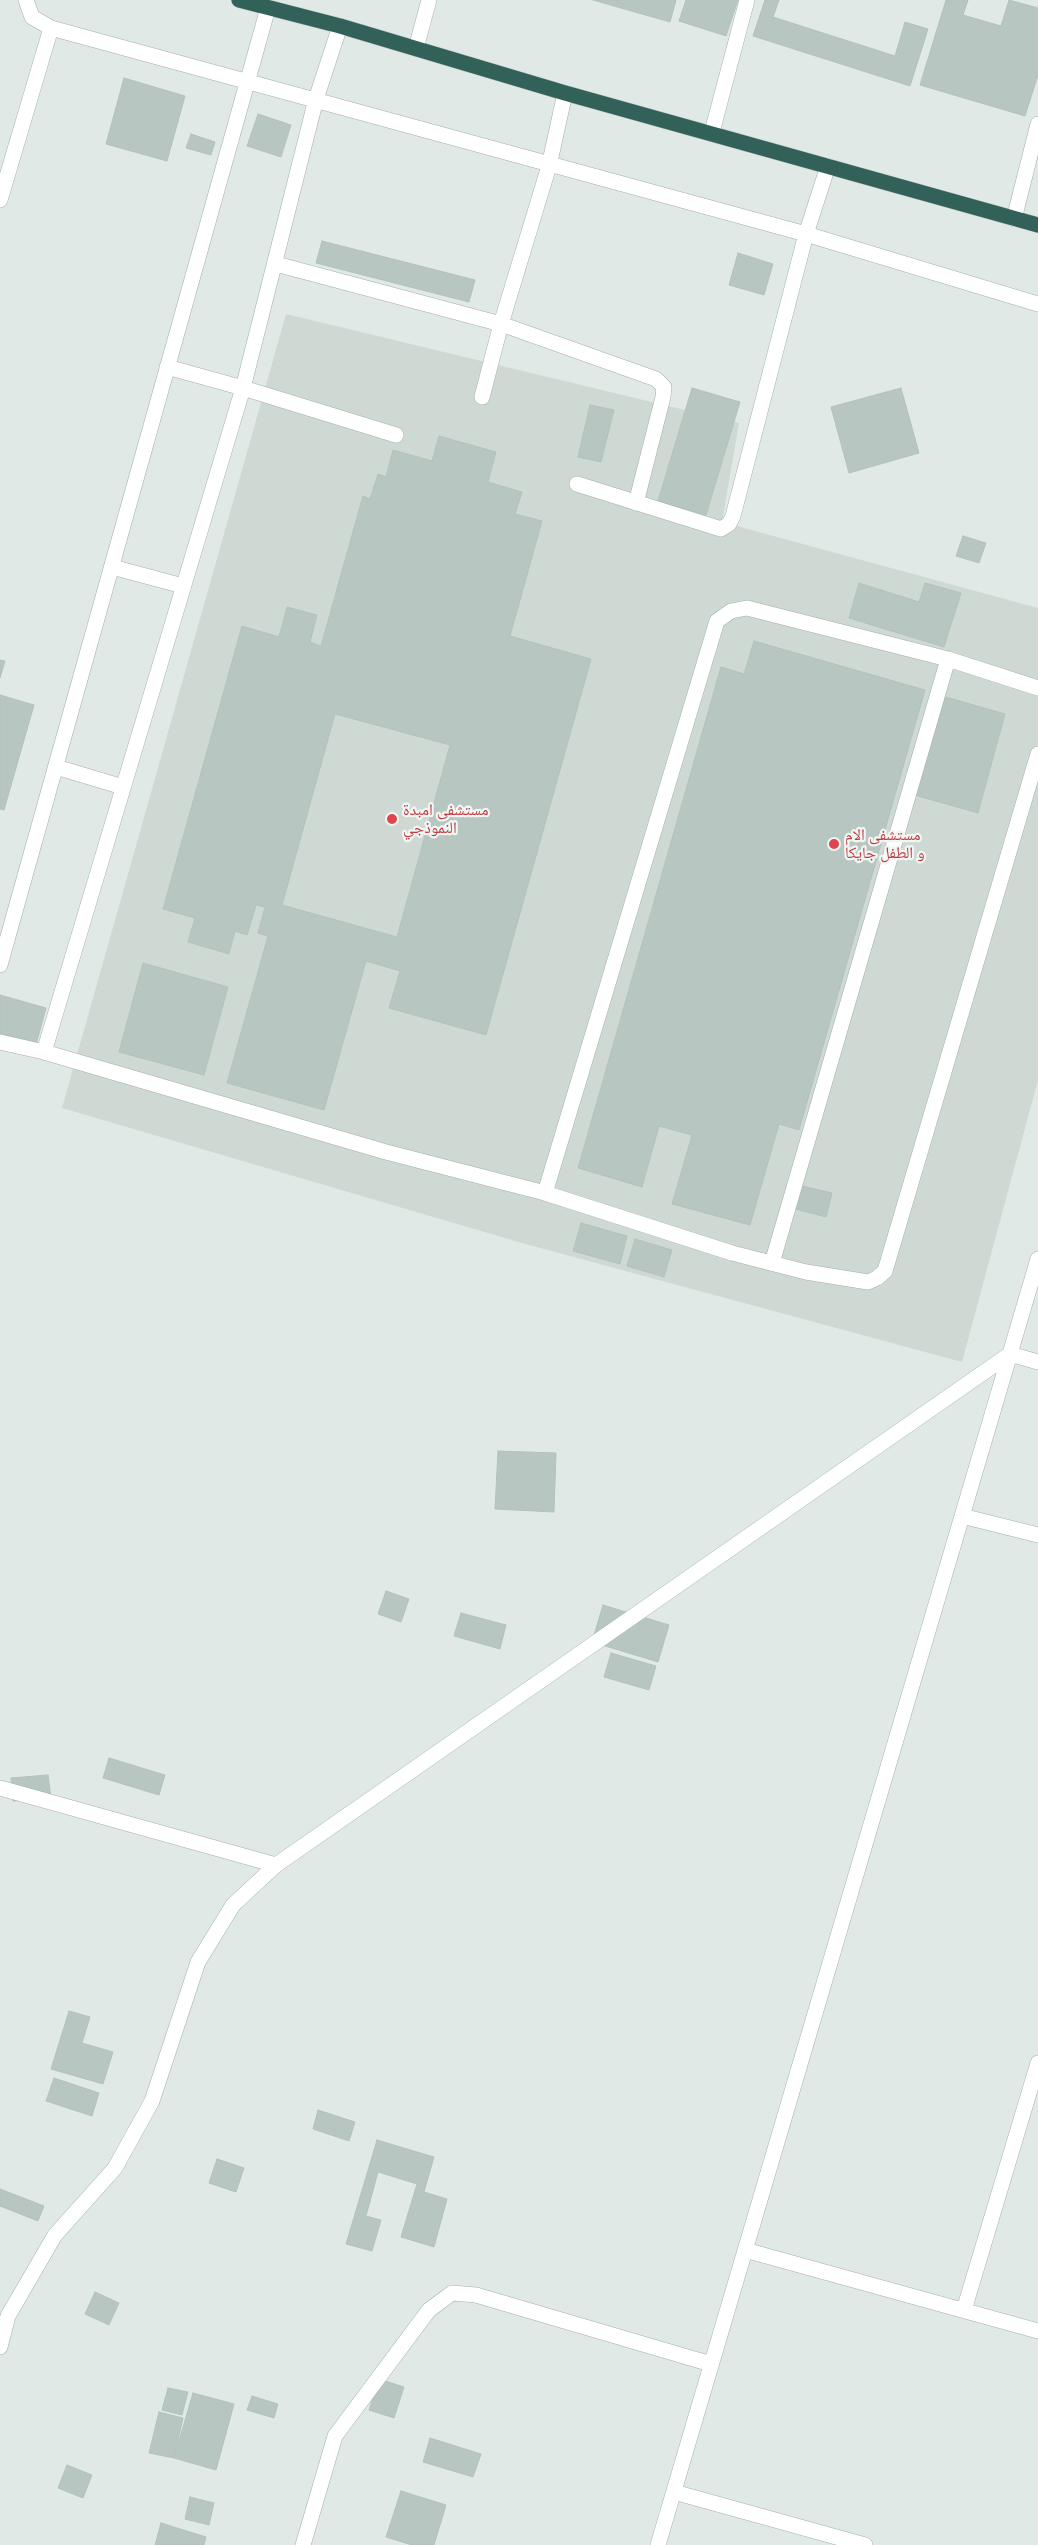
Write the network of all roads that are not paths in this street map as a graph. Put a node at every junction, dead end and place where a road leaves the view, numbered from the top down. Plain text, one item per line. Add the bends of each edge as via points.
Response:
1 (26, 0) edge
2 (240, 0) edge
3 (429, 0) edge
4 (747, 0) edge
5 (268, 8) junction
6 (340, 26) junction
7 (51, 28) junction
8 (416, 48) junction
9 (248, 82) junction
10 (565, 93) junction
11 (316, 100) junction
12 (1038, 124) edge
13 (712, 132) junction
14 (549, 166) junction
15 (828, 166) junction
16 (0, 200) edge
17 (1014, 218) junction
18 (1038, 225) edge
19 (806, 234) junction
20 (276, 264) junction
21 (1038, 304) edge
22 (501, 324) junction
23 (167, 367) junction
24 (243, 388) junction
25 (482, 398) dead end
26 (396, 435) dead end
27 (577, 484) dead end
28 (636, 503) junction
29 (112, 567) junction
30 (183, 586) junction
31 (948, 659) junction
32 (1038, 688) edge
33 (1038, 754) edge
34 (56, 767) junction
35 (123, 787) junction
36 (0, 966) edge
37 (0, 1042) edge
38 (44, 1052) junction
39 (546, 1193) junction
40 (1038, 1259) edge
41 (772, 1263) junction
42 (1010, 1354) junction
43 (1038, 1362) edge
44 (962, 1516) junction
45 (1038, 1535) edge
46 (0, 1788) edge
47 (276, 1865) junction
48 (1038, 2063) edge
49 (745, 2250) junction
50 (964, 2310) junction
51 (1038, 2331) edge
52 (0, 2347) edge
53 (711, 2364) junction
54 (674, 2492) junction
55 (303, 2545) edge
56 (658, 2545) edge
57 (865, 2545) edge

1 - 7 street via 32,17
2 - 5 highway
3 - 8 street
4 - 13 street
5 - 6 highway
5 - 9 street
6 - 8 highway
6 - 11 street
7 - 9 street
7 - 16 street
8 - 10 highway
9 - 11 street
9 - 23 street
10 - 13 highway
10 - 14 street
11 - 14 street
11 - 20 street
12 - 17 street
13 - 15 highway
14 - 19 street
14 - 22 street
15 - 17 highway
15 - 19 street
17 - 18 highway
19 - 21 street
19 - 28 street via 728,524 721,529
20 - 22 street
20 - 24 street
22 - 25 street
22 - 28 street via 656,379 664,388
23 - 24 street
23 - 29 street
24 - 26 street
24 - 30 street
27 - 28 street
29 - 30 street
29 - 34 street
30 - 35 street
31 - 32 street
31 - 39 street via 747,608 731,611 717,621
31 - 41 street
33 - 41 street via 885,1271 868,1282
34 - 35 street
34 - 36 street
35 - 38 street
37 - 38 street
38 - 39 street via 386,1152
39 - 41 street
40 - 42 street
42 - 43 street
42 - 44 street
42 - 47 street
44 - 45 street
44 - 49 street
46 - 47 street
47 - 52 street via 233,1905 198,1962 152,2101 115,2168 55,2236 8,2316
48 - 50 street
49 - 50 street
49 - 53 street
50 - 51 street
53 - 54 street
53 - 55 street via 476,2295 452,2293 430,2310 334,2436
54 - 56 street
54 - 57 street

